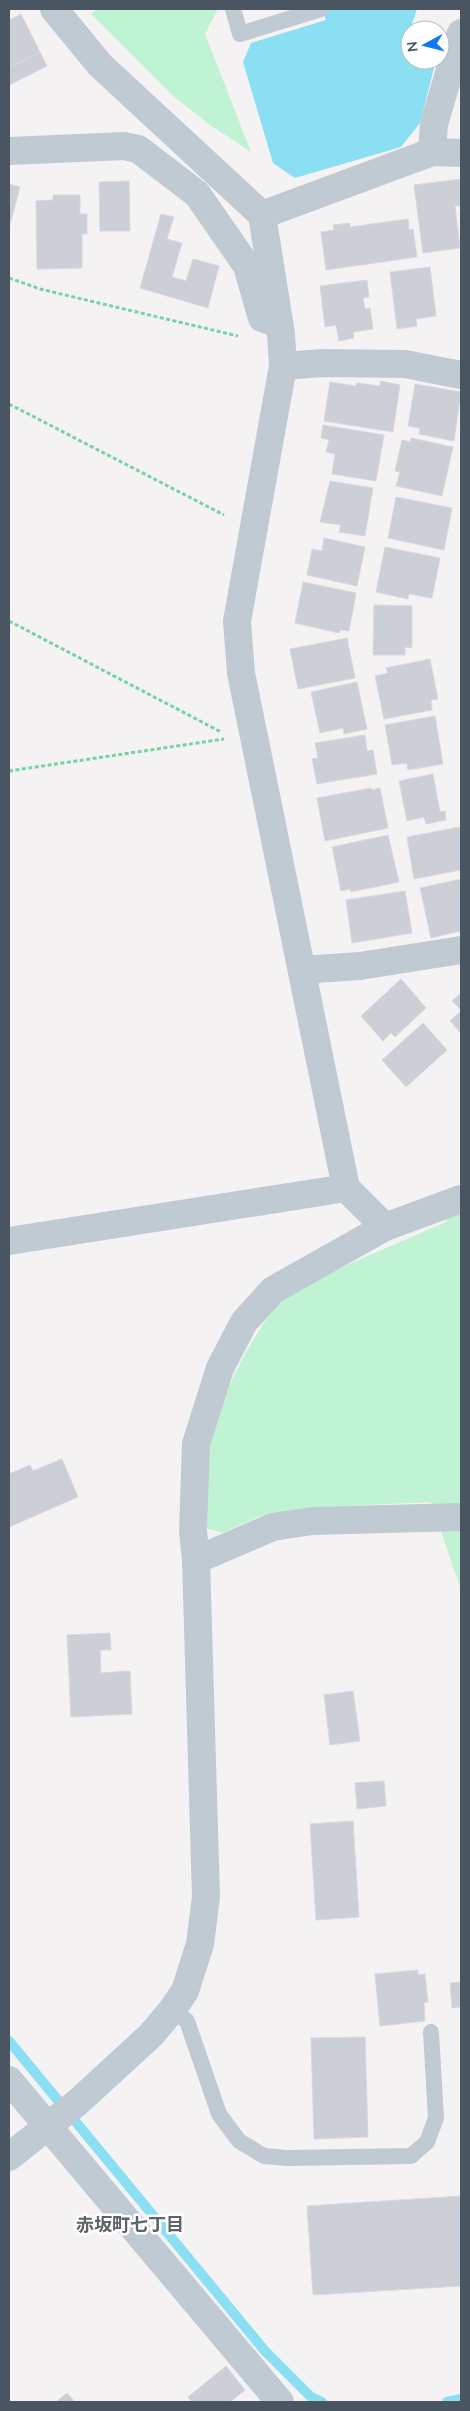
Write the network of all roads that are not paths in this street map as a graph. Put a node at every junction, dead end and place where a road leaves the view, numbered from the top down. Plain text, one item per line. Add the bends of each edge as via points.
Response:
1 (54, 9) edge
2 (233, 9) edge
3 (321, 9) edge
4 (461, 33) edge
5 (9, 151) edge
6 (432, 152) junction
7 (461, 153) edge
8 (262, 215) junction
9 (280, 329) junction
10 (283, 366) junction
11 (461, 375) edge
12 (461, 950) edge
13 (302, 970) junction
14 (346, 1188) junction
15 (461, 1199) edge
16 (385, 1227) junction
17 (9, 1241) edge
18 (461, 1517) edge
19 (196, 1560) junction
20 (172, 2010) junction
21 (431, 2032) dead end
22 (9, 2080) edge
23 (61, 2116) junction
24 (9, 2157) edge
25 (280, 2402) edge

1 - 8 street via 100,65
2 - 3 lane via 240,34
4 - 6 street via 434,124
5 - 9 street via 124,146 138,150 197,194 247,266 262,318
6 - 7 street
6 - 8 street
8 - 9 street
9 - 10 street
10 - 11 street via 405,364
10 - 13 street via 237,621 241,673
12 - 13 street via 360,966
13 - 14 street
14 - 16 street
14 - 17 street
15 - 16 street
16 - 19 street via 273,1290 244,1322 220,1368 196,1444 193,1531
18 - 19 street via 312,1521 273,1527
19 - 20 street via 206,1898 200,1944 185,1992
20 - 21 lane via 187,2021 219,2114 239,2141 264,2156 287,2158 411,2156 427,2142 436,2118
20 - 23 street via 151,2036
22 - 23 street
23 - 24 street
23 - 25 street

